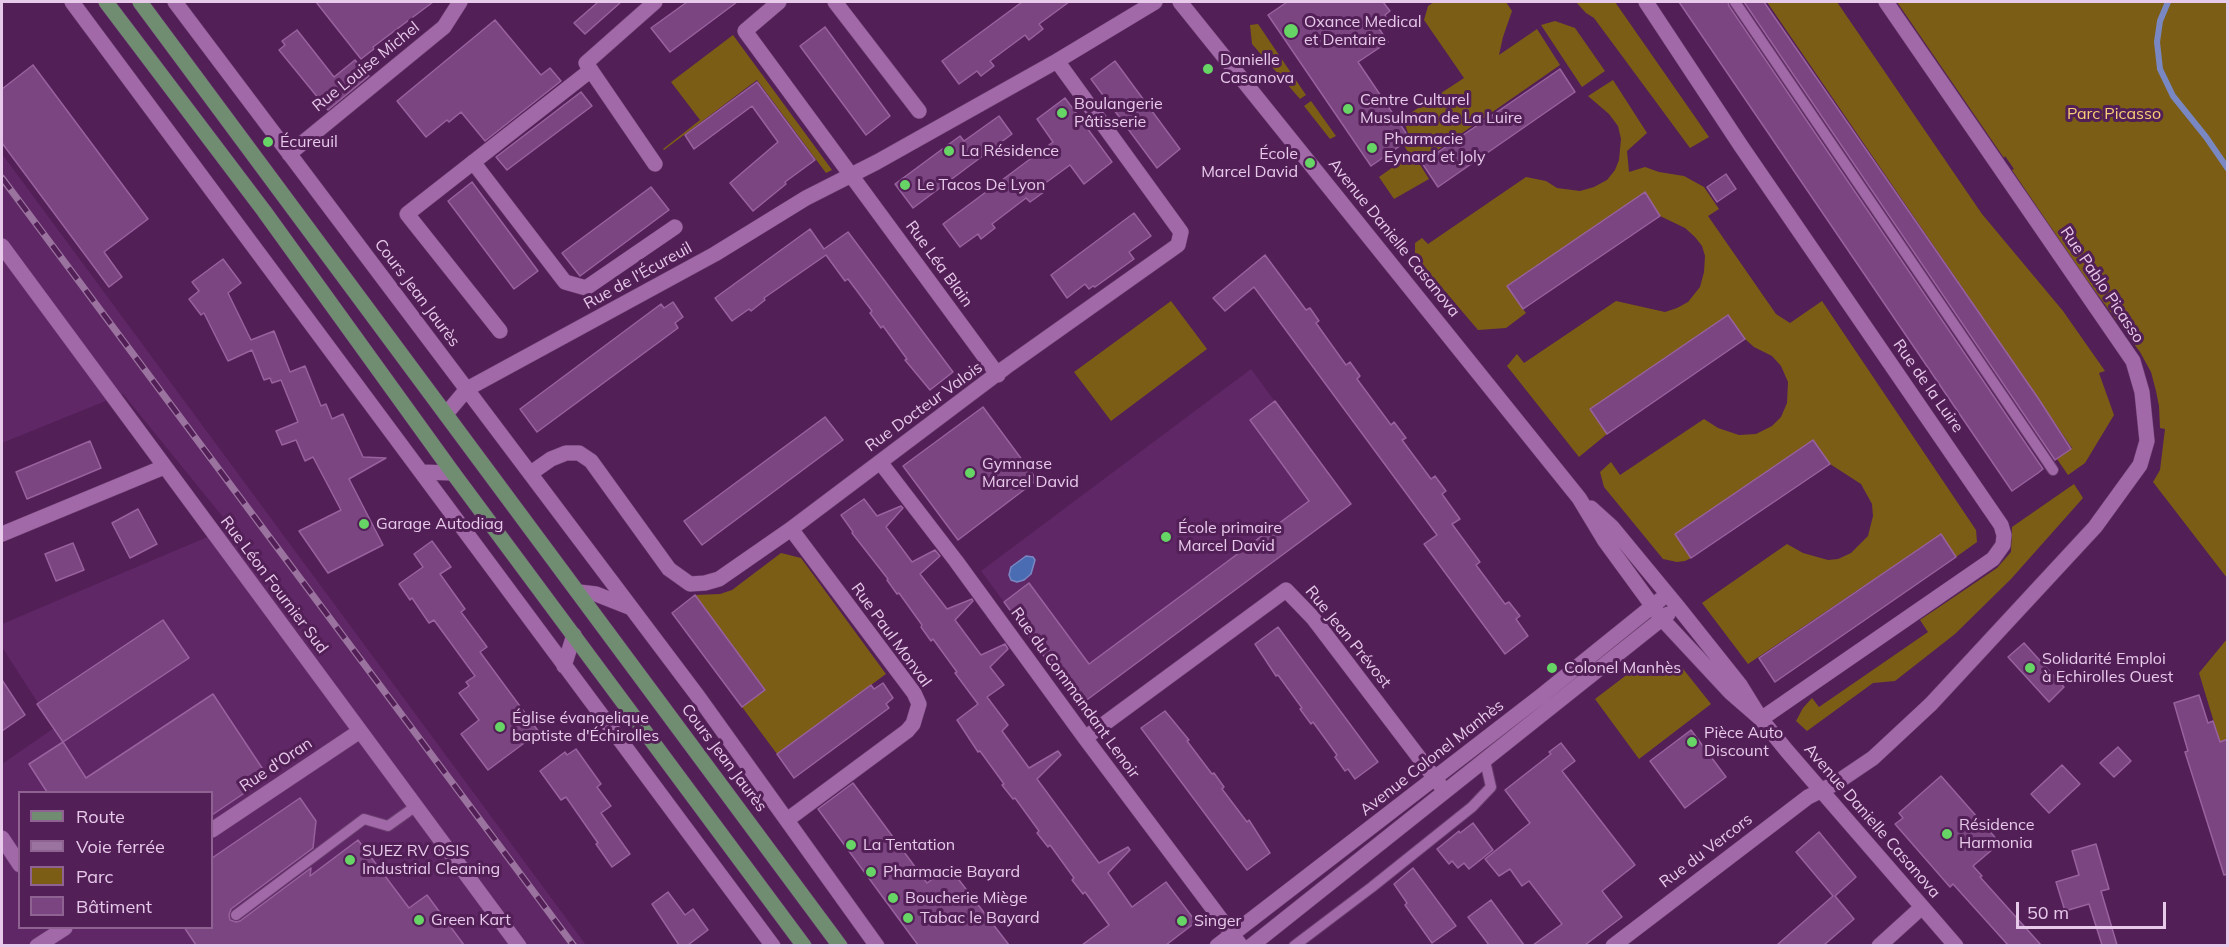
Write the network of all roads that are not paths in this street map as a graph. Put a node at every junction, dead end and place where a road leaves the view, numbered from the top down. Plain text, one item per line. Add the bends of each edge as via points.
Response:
1 (72, 2) edge
2 (106, 2) edge
3 (140, 2) edge
4 (175, 2) edge
5 (460, 2) edge
6 (655, 2) edge
7 (779, 2) edge
8 (835, 2) edge
9 (1155, 2) edge
10 (1180, 2) edge
11 (1646, 2) edge
12 (1735, 2) edge
13 (1886, 2) edge
14 (1057, 61) junction
15 (591, 70) junction
16 (919, 111) dead end
17 (289, 154) junction
18 (473, 162) junction
19 (655, 164) dead end
20 (852, 175) junction
21 (675, 227) dead end
22 (2, 246) edge
23 (500, 331) dead end
24 (998, 375) junction
25 (467, 389) junction
26 (446, 414) junction
27 (880, 462) junction
28 (164, 467) junction
29 (2053, 470) dead end
30 (421, 471) junction
31 (453, 473) junction
32 (531, 474) junction
33 (1579, 498) junction
34 (791, 530) junction
35 (2, 534) edge
36 (579, 592) junction
37 (1667, 594) junction
38 (1652, 606) junction
39 (629, 607) junction
40 (1678, 607) junction
41 (1662, 619) junction
42 (574, 635) junction
43 (564, 666) junction
44 (1761, 719) junction
45 (360, 731) junction
46 (1085, 738) junction
47 (1485, 761) junction
48 (1435, 778) junction
49 (1823, 790) junction
50 (1445, 792) junction
51 (416, 806) junction
52 (787, 820) junction
53 (213, 829) edge
54 (2, 838) edge
55 (18, 862) edge
56 (1922, 907) junction
57 (236, 915) dead end
58 (61, 929) edge
59 (1237, 940) edge
60 (38, 945) edge
61 (519, 945) edge
62 (773, 945) edge
63 (804, 945) edge
64 (840, 945) edge
65 (878, 945) edge
66 (1217, 945) edge
67 (1251, 945) edge
68 (1294, 945) edge
69 (1613, 945) edge
70 (1879, 945) edge
71 (1956, 945) edge

1 - 30 street
2 - 31 main road via 264,211
3 - 26 main road, Cours Jean Jaurès
4 - 17 street, Cours Jean Jaurès
5 - 17 street, Rue Louise Michel via 444,27
6 - 15 street via 586,63
7 - 20 street via 745,31
8 - 16 street
9 - 14 street, Rue de l'Écureuil
10 - 33 street, Avenue Danielle Casanova
11 - 44 street, Rue de la Luire via 2001,525 2004,535 2003,545 1993,559
12 - 29 lane
13 - 49 street, Rue Pablo Picasso via 2133,361 2142,392 2147,441 2140,465 2095,527 1931,704 1873,758
14 - 20 street, Rue de l'Écureuil
14 - 24 street, Rue Docteur Valois via 1180,232 1178,245
15 - 18 street
15 - 19 street
17 - 25 street, Cours Jean Jaurès
18 - 21 street, Rue de l'Écureuil via 565,282 586,288
18 - 23 street via 408,214
20 - 24 street, Rue Léa Blain
20 - 25 street, Rue de l'Écureuil
22 - 28 street, Rue Léon Fournier Sud
24 - 27 street, Rue Docteur Valois
25 - 26 street, Rue de l'Écureuil
25 - 32 street, Cours Jean Jaurès
26 - 36 main road, Cours Jean Jaurès
27 - 34 street, Rue Docteur Valois
27 - 46 street, Rue du Commandant Lenoir
28 - 35 street
28 - 45 street, Rue Léon Fournier Sud
30 - 31 street
30 - 43 street
31 - 42 main road
32 - 34 street, Rue Docteur Valois via 567,453 579,453 591,461 669,569 690,584 719,579
32 - 39 street, Cours Jean Jaurès
33 - 37 street, Avenue Danielle Casanova via 1612,526
33 - 38 street, Avenue Danielle Casanova
34 - 52 street, Rue Paul Monval via 919,704 907,731
36 - 39 street
36 - 64 main road, Cours Jean Jaurès
37 - 38 street, Avenue Colonel Manhès
37 - 40 street, Avenue Danielle Casanova
38 - 41 street, Avenue Danielle Casanova
38 - 48 street, Avenue Colonel Manhès
39 - 52 street, Cours Jean Jaurès
40 - 41 street
40 - 44 street, Avenue Danielle Casanova via 1740,685
41 - 44 street, Avenue Danielle Casanova via 1730,692
41 - 47 street
42 - 43 street
42 - 63 main road
43 - 62 street
44 - 49 street, Avenue Danielle Casanova
45 - 51 street, Rue Léon Fournier Sud
45 - 53 street, Rue d'Oran
46 - 48 street, Rue Jean Prévost via 1286,590 1313,618
46 - 59 street, Rue du Commandant Lenoir
47 - 50 street
47 - 68 lane via 1491,788 1472,807
48 - 50 street, Rue Jean Prévost
48 - 59 street, Avenue Colonel Manhès
49 - 56 street, Avenue Danielle Casanova
49 - 69 street, Rue du Vercors via 1808,797
50 - 67 street
51 - 57 lane via 388,826 364,819
51 - 61 street, Rue Léon Fournier Sud
52 - 65 street, Cours Jean Jaurès
54 - 55 street
56 - 70 street
56 - 71 street, Avenue Danielle Casanova
58 - 60 street
59 - 66 street, Avenue Colonel Manhès

